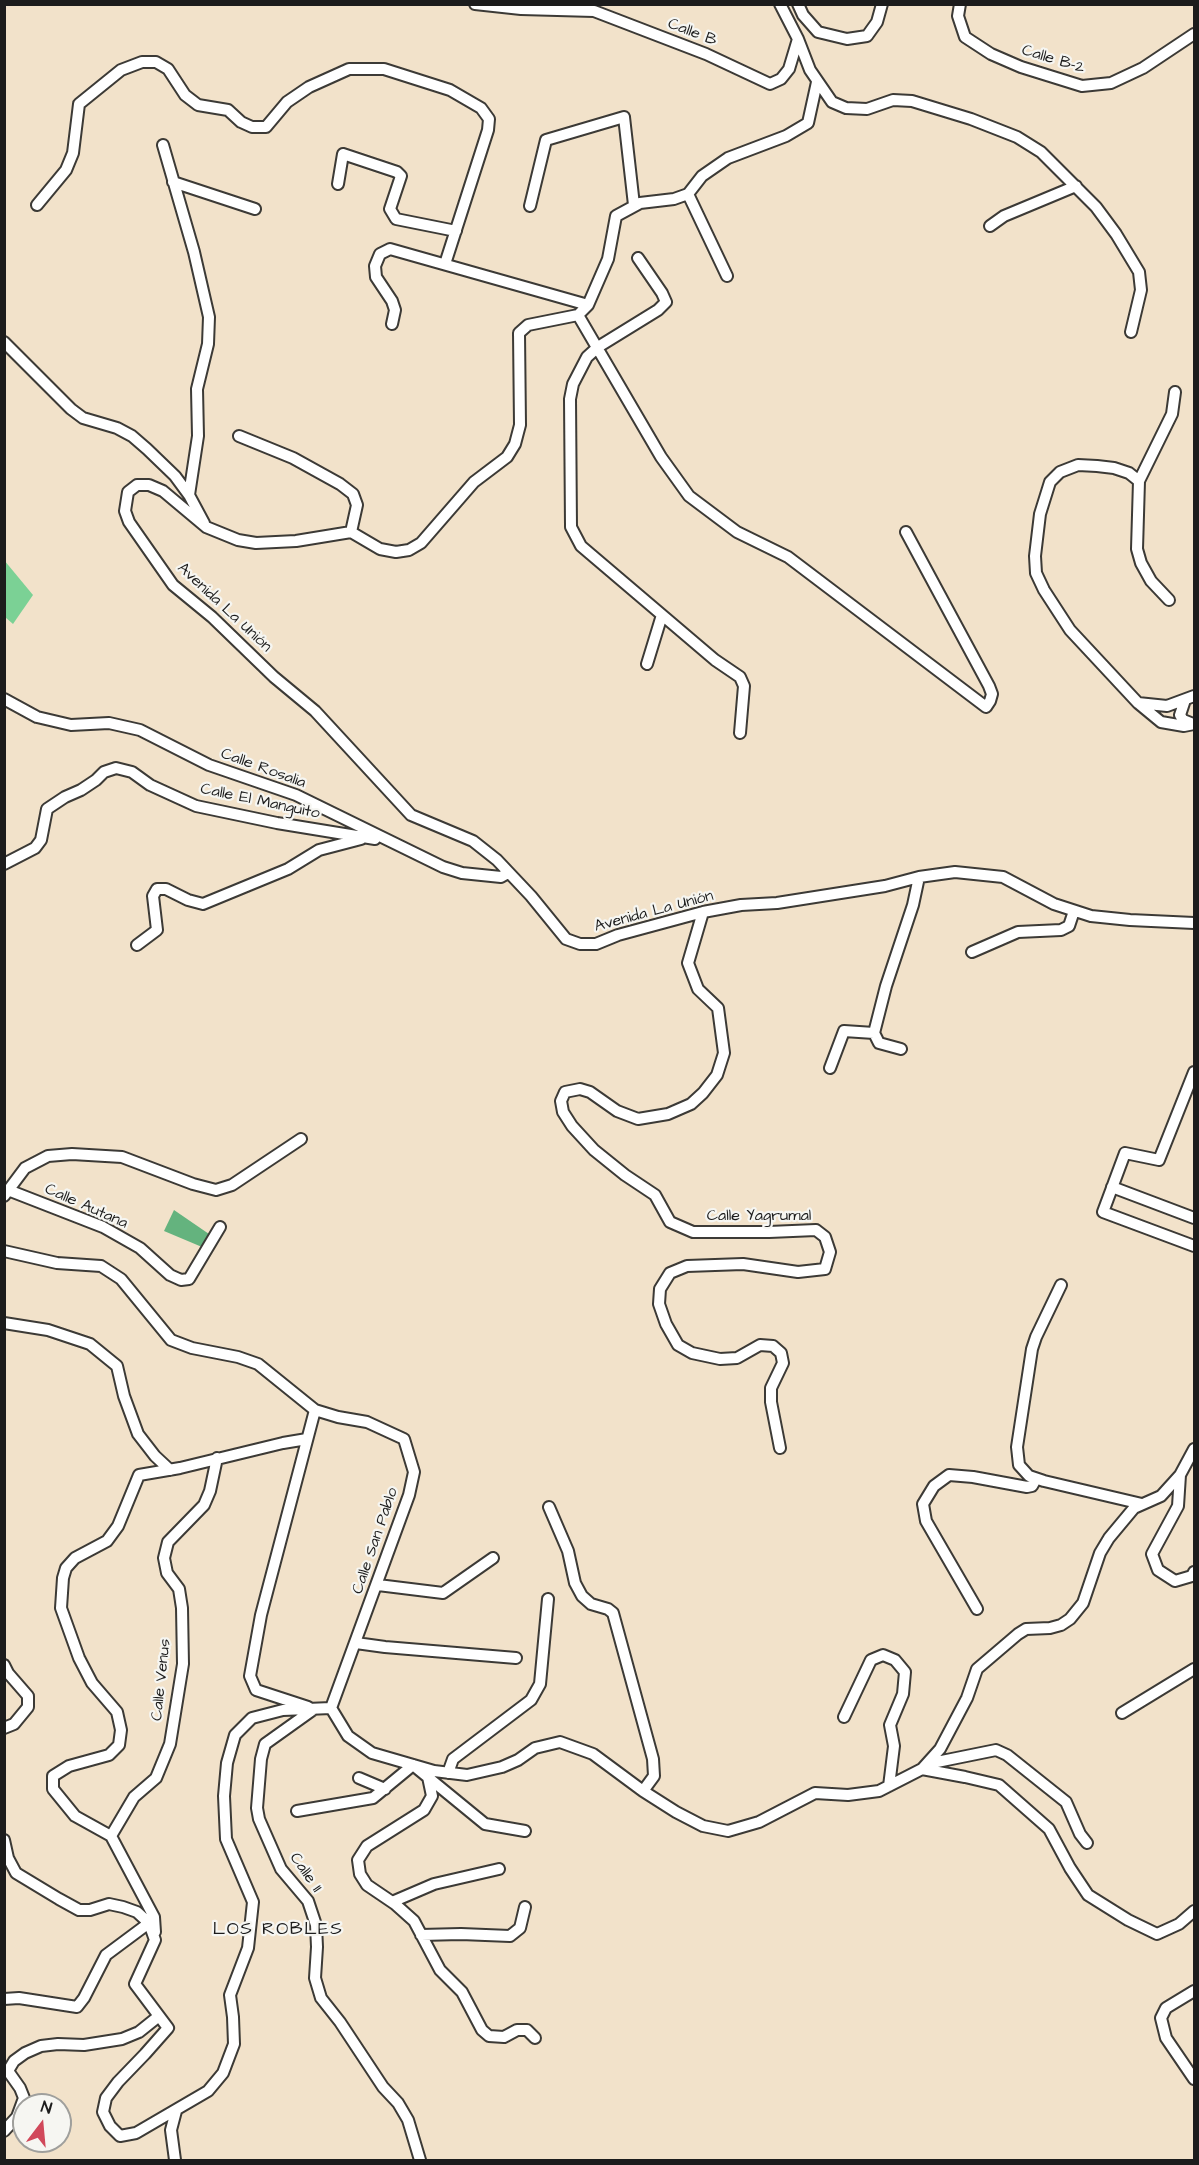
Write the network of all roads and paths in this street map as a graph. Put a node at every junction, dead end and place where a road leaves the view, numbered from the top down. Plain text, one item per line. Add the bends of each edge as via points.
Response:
1 (475, 4) edge
2 (780, 4) edge
3 (798, 4) edge
4 (882, 4) edge
5 (960, 4) edge
6 (1194, 34) edge
7 (798, 39) junction
8 (817, 82) junction
9 (163, 146) dead end
10 (173, 182) junction
11 (338, 184) dead end
12 (1076, 186) junction
13 (688, 194) junction
14 (37, 205) dead end
15 (633, 205) junction
16 (530, 206) dead end
17 (255, 209) dead end
18 (990, 226) dead end
19 (456, 231) junction
20 (638, 258) dead end
21 (445, 264) junction
22 (727, 276) dead end
23 (588, 305) junction
24 (578, 315) junction
25 (393, 324) dead end
26 (1131, 332) dead end
27 (4, 342) edge
28 (598, 347) junction
29 (1175, 392) dead end
30 (240, 436) dead end
31 (1139, 482) junction
32 (189, 495) junction
33 (206, 527) junction
34 (351, 532) junction
35 (906, 532) dead end
36 (1169, 600) dead end
37 (662, 615) junction
38 (647, 664) dead end
39 (1191, 698) edge
40 (4, 699) edge
41 (1138, 703) junction
42 (1194, 724) edge
43 (740, 733) dead end
44 (367, 838) junction
45 (384, 840) junction
46 (4, 864) edge
47 (508, 873) junction
48 (919, 877) junction
49 (703, 912) junction
50 (1074, 912) junction
51 (1194, 923) edge
52 (136, 945) dead end
53 (972, 952) dead end
54 (874, 1033) junction
55 (901, 1049) dead end
56 (830, 1068) dead end
57 (1194, 1072) edge
58 (301, 1139) dead end
59 (1112, 1187) junction
60 (6, 1193) edge
61 (1194, 1218) edge
62 (220, 1227) dead end
63 (1194, 1246) edge
64 (4, 1251) edge
65 (1061, 1285) dead end
66 (4, 1323) edge
67 (315, 1410) junction
68 (307, 1439) junction
69 (780, 1448) dead end
70 (1194, 1449) edge
71 (217, 1458) junction
72 (170, 1470) junction
73 (1180, 1475) junction
74 (1036, 1479) junction
75 (1142, 1504) junction
76 (549, 1506) dead end
77 (493, 1558) dead end
78 (1194, 1572) edge
79 (378, 1585) junction
80 (548, 1599) dead end
81 (977, 1609) dead end
82 (356, 1643) junction
83 (516, 1659) dead end
84 (4, 1665) edge
85 (1194, 1669) edge
86 (331, 1708) junction
87 (314, 1709) junction
88 (1122, 1713) dead end
89 (844, 1717) dead end
90 (4, 1728) edge
91 (413, 1765) junction
92 (924, 1767) junction
93 (448, 1773) junction
94 (428, 1777) junction
95 (359, 1778) dead end
96 (889, 1786) junction
97 (385, 1789) junction
98 (643, 1791) junction
99 (297, 1811) dead end
100 (525, 1831) dead end
101 (111, 1836) junction
102 (4, 1840) edge
103 (1087, 1843) dead end
104 (499, 1869) dead end
105 (392, 1902) junction
106 (525, 1907) dead end
107 (1194, 1911) edge
108 (149, 1923) junction
109 (422, 1935) junction
110 (155, 1940) junction
111 (1194, 1991) edge
112 (4, 1999) edge
113 (159, 2016) junction
114 (535, 2038) dead end
115 (1194, 2079) edge
116 (176, 2111) junction
117 (4, 2130) edge
118 (175, 2160) edge
119 (420, 2160) edge

1 - 7 street, Calle B via 594,11 706,54 770,84 780,80 789,69
2 - 7 street
3 - 4 street via 818,32 847,39 867,36 877,22
5 - 6 street, Calle B-2 via 958,16 965,37 1021,67 1082,87 1111,83 1143,68
7 - 8 street
8 - 12 street via 832,102 846,108 867,109 893,100 912,101 1017,137 1041,152
8 - 13 street via 808,123 786,136 728,158 702,176
9 - 10 street
10 - 17 street
10 - 32 street via 209,317 197,388 198,436
11 - 19 street via 343,154 397,172 401,176 390,209 396,219
12 - 18 street via 1004,216
12 - 26 street via 1116,234 1139,272 1141,290
13 - 15 street
13 - 22 street
14 - 19 street via 66,170 73,153 79,104 121,70 142,62 156,62 168,69 185,95 198,105 228,110 252,127 266,127 287,102 309,87 349,69 384,69 450,90 481,108 489,119
15 - 16 street via 624,117 546,140
15 - 23 street via 616,216 608,259
19 - 21 street
20 - 28 street via 666,302
21 - 23 street
21 - 25 street via 390,249 380,254 376,277 395,310
23 - 24 street
24 - 28 street
24 - 34 street via 528,325 519,333 520,424 515,444 507,457 461,495 421,543 396,552 380,549
27 - 32 street via 83,418 132,436 175,476
28 - 35 street via 661,457 689,496 737,532 788,557 986,706 992,694 989,686
28 - 37 street via 587,357 570,399 572,527 581,546
29 - 31 street via 1172,414
30 - 34 street via 293,458 353,494 357,505
31 - 36 street via 1137,549 1151,581
31 - 41 street via 1129,473 1106,467 1078,465 1060,472 1050,482 1040,514 1035,556 1036,573 1070,630
32 - 33 street
33 - 34 street, Avenida La Unión via 256,543
33 - 47 street, Avenida La Unión via 163,491 137,485 128,492 125,511 129,522 173,585 315,711 411,815 473,841
37 - 38 street
37 - 43 street via 740,677 744,686
39 - 41 street via 1167,706
39 - 42 street via 1180,715
40 - 45 street, Calle Rosalia via 36,717 71,725 109,723 140,730 209,765 296,795
41 - 42 street via 1161,722
44 - 45 street, Calle El Manguito
44 - 46 street, Calle El Manguito via 196,806 150,785 132,772 116,768 47,809 35,848
44 - 52 street via 319,850 288,869 203,904 166,889 156,890 153,896 157,930
45 - 47 street, Calle Rosalia via 462,873 501,877
47 - 49 street, Avenida La Unión via 566,939 580,944 596,944
48 - 49 street, Avenida La Unión via 885,886
48 - 50 street, Avenida La Unión via 955,872 1003,877
48 - 54 street
49 - 69 street, Calle Yagrumal via 688,963 698,989 718,1008 724,1053 717,1076 691,1104 668,1114 638,1119 580,1089 566,1092 561,1101 563,1112 594,1150 655,1195 670,1222 693,1232 816,1230 825,1237 830,1252 825,1269 798,1272 743,1264 687,1266 670,1273 660,1289 659,1304 666,1324 678,1345 692,1353 737,1358 760,1345 773,1346 782,1353 783,1363 771,1388
50 - 51 street, Avenida La Unión
50 - 53 street via 1069,926 1061,930 1018,932
54 - 55 street via 879,1044
54 - 56 street via 844,1031
57 - 59 street via 1159,1160 1125,1153
58 - 60 street via 232,1185 216,1190 122,1157 72,1154 48,1156 25,1168
59 - 61 street
59 - 63 street via 1103,1212
60 - 62 street, Calle Autana via 103,1227 140,1248 170,1275 182,1280 189,1279
64 - 67 street, Calle San Pablo via 57,1263 101,1266 121,1279 171,1340 258,1364
65 - 74 street via 1032,1349 1017,1447 1016,1457 1023,1471
66 - 72 street via 48,1330 90,1344 117,1366 138,1434
67 - 68 street
67 - 79 street, Calle San Pablo via 367,1422 404,1439 414,1472
68 - 71 street
68 - 87 street via 261,1615 250,1676 256,1690
70 - 73 street
71 - 72 street
71 - 101 street, Calle Venus via 204,1505 168,1542 164,1558 167,1573 179,1589 182,1608 183,1664 170,1744 156,1778 134,1797
72 - 101 street via 139,1475 118,1526 107,1541 75,1558 63,1578 61,1608 79,1658 92,1683 117,1712 121,1730 119,1745 109,1755 69,1766 53,1776 53,1789 75,1816
73 - 75 street via 1161,1496
73 - 78 street via 1178,1506 1152,1554 1158,1570 1175,1581
74 - 75 street
74 - 81 street via 1027,1487 949,1475 934,1486 923,1504 926,1521
75 - 92 street via 1109,1538 1083,1603 1070,1619 1060,1626 1026,1629 976,1669 967,1698 940,1749
76 - 98 street via 582,1596 613,1614 653,1759 654,1776
77 - 79 street via 444,1593
79 - 82 street, Calle San Pablo
80 - 93 street via 540,1684 531,1700 453,1759
82 - 83 street
82 - 86 street, Calle San Pablo
84 - 90 street via 28,1696 28,1707 14,1724
85 - 88 street
86 - 87 street
86 - 91 street via 348,1736 372,1753
87 - 116 street via 283,1710 252,1718 235,1735 224,1796 226,1839 253,1902 248,1948 230,1995 234,2044 223,2073 208,2091
87 - 119 street, Calle 11 via 265,1744 256,1808 281,1869 308,1901 316,1925 315,1978 321,1998 403,2111
89 - 96 street via 871,1660 883,1655 895,1660 905,1672 903,1694 890,1725 894,1746
91 - 93 street
91 - 94 street
91 - 97 street
92 - 96 street
92 - 103 street via 996,1750 1007,1755 1066,1802
92 - 107 street via 999,1785 1049,1829 1088,1894 1128,1920 1157,1934 1179,1924
93 - 98 street via 467,1775 502,1767 535,1748 560,1742 593,1754
94 - 100 street via 485,1824
94 - 105 street via 432,1796 424,1810 367,1846 358,1860 367,1885
95 - 97 street
96 - 98 street via 848,1795 815,1794 759,1822 728,1831 703,1826
97 - 99 street via 373,1798
101 - 110 street via 154,1917
102 - 108 street via 16,1873 59,1899 79,1910 109,1904 123,1907 137,1912
104 - 105 street via 434,1884
105 - 109 street via 414,1921
106 - 109 street via 520,1928 510,1936
108 - 110 street
108 - 112 street via 106,1955 77,2007
109 - 114 street via 440,1970 462,1992 482,2030 489,2036 504,2037 527,2030
110 - 113 street via 135,1984
111 - 115 street via 1166,2008 1161,2018 1166,2038
113 - 116 street via 168,2028 118,2082 106,2098 103,2112 120,2136 136,2133
113 - 117 street via 139,2032 122,2039 41,2046 14,2061 8,2071 24,2098 17,2117
116 - 118 street via 171,2130

